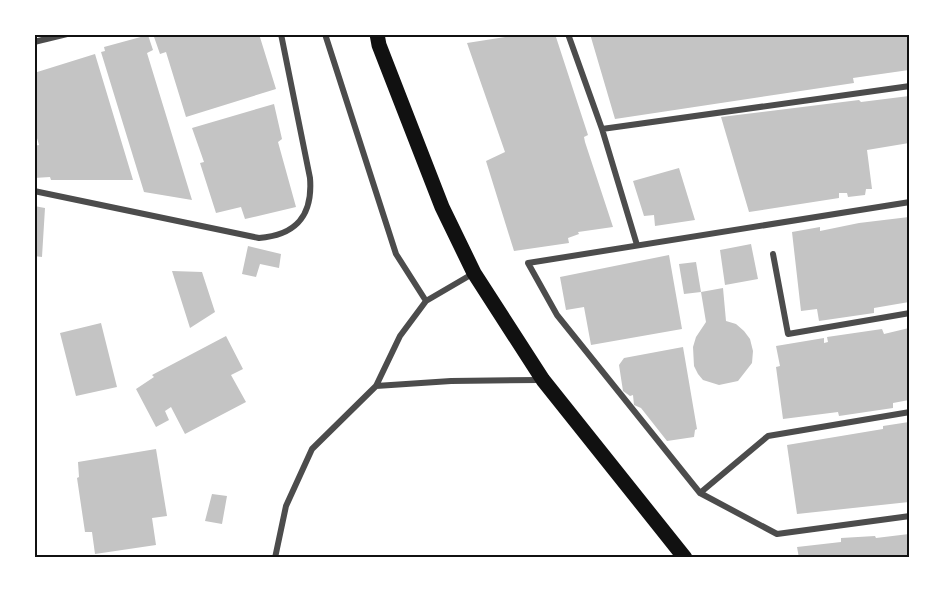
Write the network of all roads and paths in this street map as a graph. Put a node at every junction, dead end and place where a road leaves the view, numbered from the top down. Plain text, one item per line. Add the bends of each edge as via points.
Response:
1 (67, 34) edge
2 (281, 34) edge
3 (325, 34) edge
4 (377, 34) edge
5 (568, 34) edge
6 (34, 42) edge
7 (909, 86) edge
8 (602, 129) junction
9 (34, 191) edge
10 (909, 202) edge
11 (637, 245) junction
12 (773, 254) dead end
13 (474, 273) junction
14 (426, 301) junction
15 (909, 313) edge
16 (543, 380) junction
17 (376, 387) junction
18 (909, 412) edge
19 (700, 493) junction
20 (909, 516) edge
21 (275, 558) edge
22 (685, 558) edge

1 - 6 street
2 - 9 street via 311,193 308,209 288,232 259,238
3 - 14 street via 396,254
4 - 13 main road via 442,207
5 - 8 street
7 - 8 street
8 - 11 street
10 - 11 street
11 - 19 street via 528,263 557,315
12 - 15 street via 788,334
13 - 14 street
13 - 16 main road
14 - 17 street via 400,336
16 - 17 street
16 - 22 main road
17 - 21 street via 312,449 286,506
18 - 19 street via 768,436
19 - 20 street via 777,534

